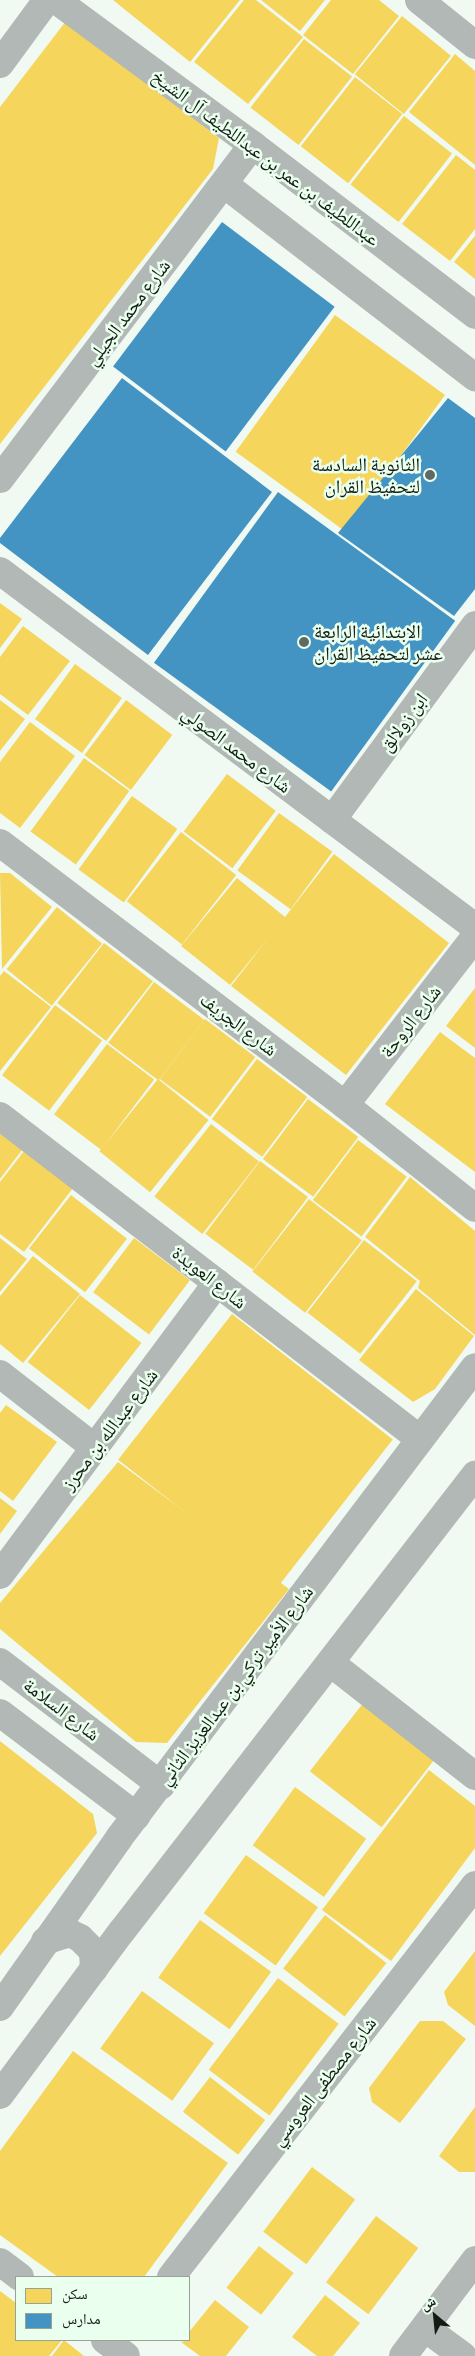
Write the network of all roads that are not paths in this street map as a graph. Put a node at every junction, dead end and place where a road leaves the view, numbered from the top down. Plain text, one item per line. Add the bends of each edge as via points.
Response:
1 (47, 0) edge
2 (56, 0) edge
3 (419, 0) edge
4 (475, 45) edge
5 (0, 64) edge
6 (253, 145) junction
7 (224, 184) junction
8 (475, 315) edge
9 (475, 377) edge
10 (0, 479) edge
11 (0, 571) edge
12 (475, 625) edge
13 (332, 820) junction
14 (0, 843) edge
15 (475, 927) edge
16 (475, 936) edge
17 (345, 1105) junction
18 (0, 1116) edge
19 (475, 1208) edge
20 (217, 1283) junction
21 (475, 1367) edge
22 (0, 1374) edge
23 (420, 1439) junction
24 (95, 1448) junction
25 (470, 1492) edge
26 (0, 1575) edge
27 (0, 1662) edge
28 (332, 1664) junction
29 (0, 1713) edge
30 (125, 1756) junction
31 (475, 1776) edge
32 (161, 1785) junction
33 (106, 1792) junction
34 (136, 1816) junction
35 (475, 1885) edge
36 (45, 1941) junction
37 (94, 1969) junction
38 (0, 2007) edge
39 (0, 2095) edge
40 (475, 2260) edge
41 (0, 2262) edge
42 (19, 2276) edge
43 (172, 2276) edge
44 (425, 2328) junction
45 (403, 2356) edge
46 (463, 2356) edge

1 - 5 street
2 - 6 street, عبداللطيف بن عمر بن عبداللطيف آل الشيخ
3 - 4 street
6 - 7 street, شارع محمد الجيلي
6 - 8 street, عبداللطيف بن عمر بن عبداللطيف آل الشيخ
7 - 9 street
7 - 10 street, شارع محمد الجيلي
11 - 13 street, شارع محمد الصولي
12 - 13 street, ابن زولالق
13 - 15 street, شارع محمد الصولي
14 - 17 street, شارع الجريف
16 - 17 street, شارع الروحة
17 - 19 street, شارع الجريف
18 - 20 street, شارع العويدة
20 - 23 street, شارع العويدة
20 - 24 street, شارع عبدالله بن محرز
21 - 23 street, شارع الأمير تركي بن عبدالعزيز الثاني
22 - 24 street
23 - 32 street, شارع الأمير تركي بن عبدالعزيز الثاني
24 - 26 street, شارع عبدالله بن محرز
25 - 28 street
27 - 30 street, شارع السلامة
28 - 31 street
28 - 37 street
29 - 33 street
30 - 32 street, شارع السلامة
30 - 33 street via 130,1784
32 - 34 street, شارع الأمير تركي بن عبدالعزيز الثاني
33 - 34 street
34 - 36 street, شارع الأمير تركي بن عبدالعزيز الثاني
35 - 43 street, شارع مصطفى العروسي
36 - 37 street via 70,1933 80,1938 93,1950
36 - 38 street, شارع الأمير تركي بن عبدالعزيز الثاني
37 - 39 street
40 - 44 street
41 - 42 street
44 - 45 street
44 - 46 street

